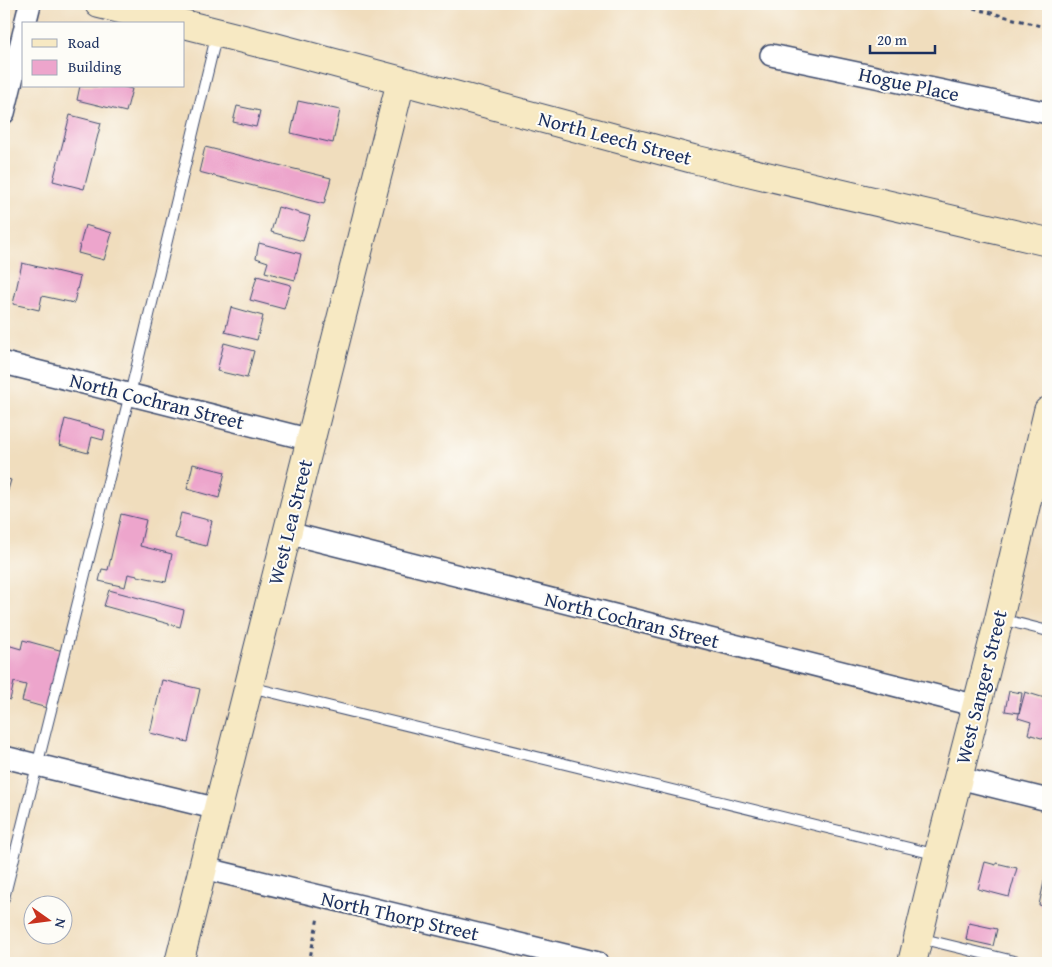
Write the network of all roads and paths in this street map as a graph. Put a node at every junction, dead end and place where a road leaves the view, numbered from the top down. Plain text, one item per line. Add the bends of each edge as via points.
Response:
1 (30, 4) edge
2 (99, 4) edge
3 (958, 4) edge
4 (26, 22) edge
5 (175, 22) edge
6 (185, 24) edge
7 (1048, 28) edge
8 (217, 32) junction
9 (22, 39) edge
10 (771, 54) dead end
11 (402, 81) junction
12 (4, 112) edge
13 (1048, 113) edge
14 (1048, 242) edge
15 (4, 363) edge
16 (130, 394) junction
17 (1048, 411) edge
18 (311, 440) junction
19 (1043, 457) edge
20 (288, 533) junction
21 (999, 618) junction
22 (1048, 631) edge
23 (249, 686) junction
24 (977, 706) junction
25 (4, 757) edge
26 (38, 765) junction
27 (959, 778) junction
28 (1048, 800) edge
29 (218, 809) junction
30 (938, 856) junction
31 (203, 868) junction
32 (4, 898) edge
33 (321, 898) junction
34 (916, 951) edge
35 (179, 963) edge
36 (309, 963) edge
37 (598, 963) edge
38 (1022, 963) edge

1 - 4 street
2 - 5 street, North Leech Street
3 - 7 path
6 - 8 street, North Leech Street
8 - 11 street, North Leech Street
8 - 16 lane
9 - 12 street
10 - 13 street, Hogue Place
11 - 14 street, North Leech Street via 693,159
11 - 18 street, West Lea Street
15 - 16 street, North Cochran Street
16 - 18 street, North Cochran Street
16 - 26 lane
17 - 19 street, West Sanger Street
18 - 20 street, West Lea Street
19 - 21 street, West Sanger Street
20 - 23 street, West Lea Street
20 - 24 street, North Cochran Street
21 - 22 lane
21 - 24 street, West Sanger Street
23 - 29 street, West Lea Street
23 - 30 lane
24 - 27 street, West Sanger Street
25 - 26 street
26 - 29 street
26 - 32 lane
27 - 28 street
27 - 30 street, West Sanger Street
29 - 31 street, West Lea Street
30 - 34 street, West Sanger Street
31 - 33 street, North Thorp Street
31 - 35 street, West Lea Street
33 - 36 path
33 - 37 street, North Thorp Street
34 - 38 lane

